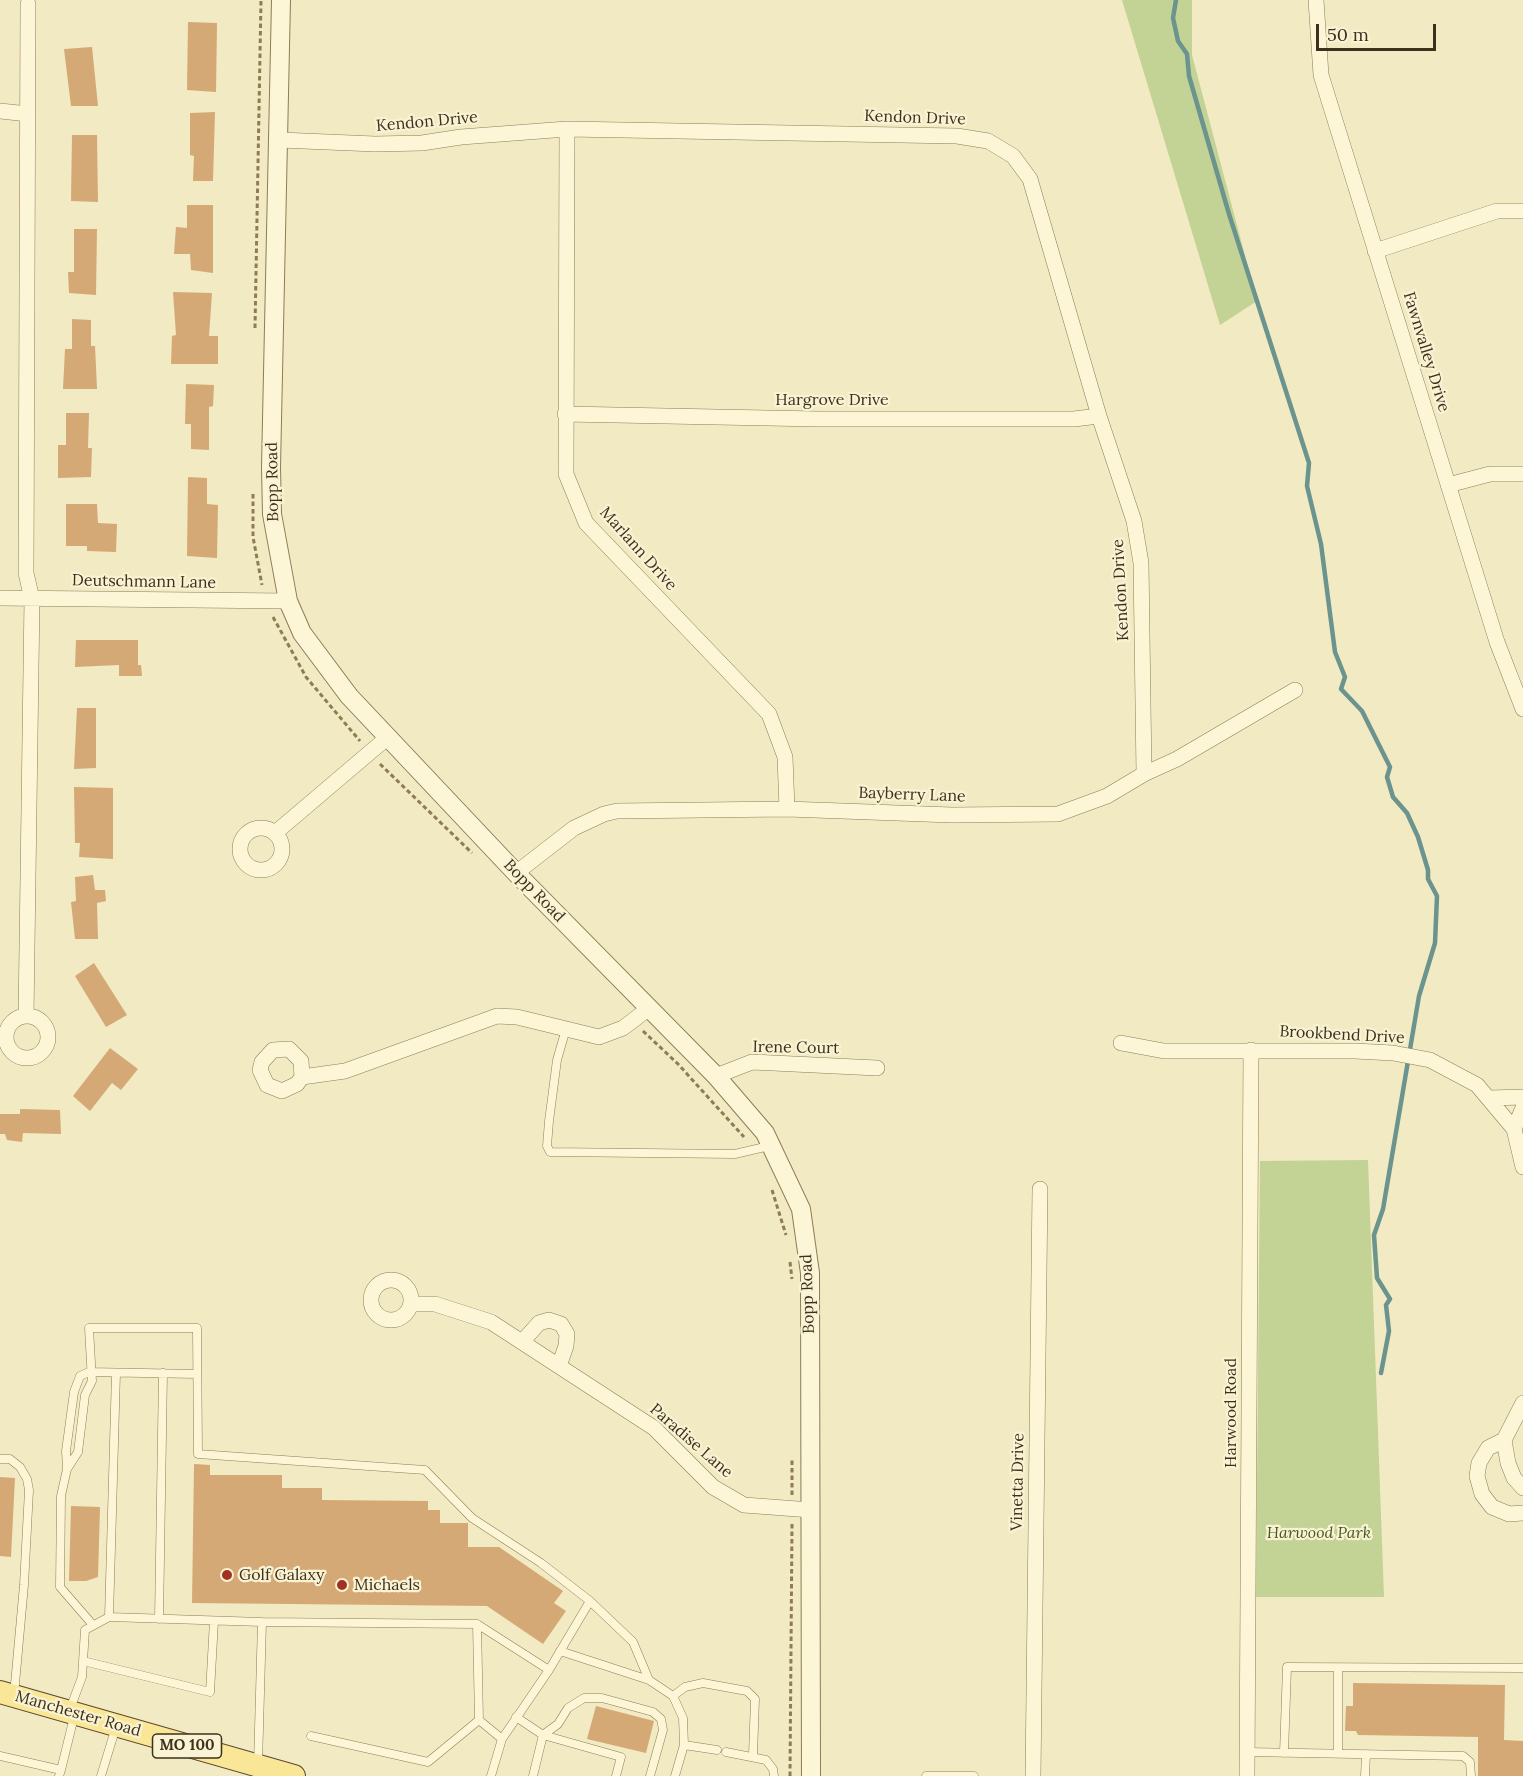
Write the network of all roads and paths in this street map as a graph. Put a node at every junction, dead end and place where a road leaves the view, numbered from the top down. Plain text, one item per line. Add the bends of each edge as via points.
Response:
1 (281, 0) edge
2 (1316, 0) edge
3 (28, 4) dead end
4 (0, 111) edge
5 (28, 114) junction
6 (567, 129) junction
7 (280, 140) junction
8 (1523, 212) edge
9 (1375, 251) junction
10 (565, 414) junction
11 (1099, 416) junction
12 (1523, 474) edge
13 (1448, 485) junction
14 (0, 598) edge
15 (32, 598) junction
16 (288, 601) junction
17 (1295, 690) dead end
18 (1523, 709) edge
19 (388, 737) junction
20 (1144, 774) junction
21 (787, 809) junction
22 (275, 833) dead end
23 (516, 873) junction
24 (648, 1009) junction
25 (26, 1016) dead end
26 (566, 1029) junction
27 (1122, 1043) dead end
28 (1251, 1050) junction
29 (877, 1068) dead end
30 (716, 1076) junction
31 (302, 1077) dead end
32 (1523, 1097) edge
33 (1490, 1098) junction
34 (1523, 1108) edge
35 (1514, 1129) junction
36 (771, 1146) junction
37 (1523, 1167) edge
38 (1040, 1189) dead end
39 (411, 1304) dead end
40 (522, 1342) junction
41 (559, 1366) junction
42 (89, 1372) junction
43 (116, 1373) junction
44 (163, 1373) junction
45 (197, 1374) junction
46 (1523, 1403) edge
47 (1504, 1440) junction
48 (0, 1459) edge
49 (1523, 1488) edge
50 (811, 1510) junction
51 (1523, 1513) edge
52 (590, 1601) junction
53 (109, 1617) junction
54 (159, 1619) junction
55 (214, 1621) junction
56 (262, 1622) junction
57 (477, 1624) junction
58 (93, 1625) junction
59 (560, 1651) junction
60 (83, 1661) junction
61 (1338, 1668) junction
62 (1523, 1668) edge
63 (549, 1670) junction
64 (649, 1680) junction
65 (7, 1694) edge
66 (673, 1696) junction
67 (72, 1713) junction
68 (516, 1717) junction
69 (479, 1719) junction
70 (117, 1726) junction
71 (543, 1735) junction
72 (311, 1736) dead end
73 (502, 1739) junction
74 (684, 1745) junction
75 (717, 1750) dead end
76 (726, 1752) dead end
77 (1247, 1752) junction
78 (1284, 1753) junction
79 (1338, 1753) junction
80 (1366, 1754) junction
81 (753, 1755) junction
82 (0, 1756) edge
83 (258, 1771) edge
84 (60, 1773) edge
85 (101, 1776) edge
86 (294, 1776) edge
87 (491, 1776) edge
88 (533, 1776) edge
89 (616, 1776) edge
90 (650, 1776) edge
91 (675, 1776) edge
92 (774, 1776) edge
93 (811, 1776) edge
94 (926, 1776) edge
95 (974, 1776) edge
96 (1033, 1776) edge
97 (1247, 1776) edge
98 (1365, 1776) edge
99 (1471, 1776) edge

1 - 7 street, Bopp Road
2 - 9 street, Fawnvalley Drive via 1321,75
3 - 5 street
4 - 5 street
5 - 15 street via 26,573
6 - 7 street, Kendon Drive via 422,143
6 - 10 street, Marlann Drive
6 - 11 street, Kendon Drive via 957,136 988,141 1013,156 1030,179
7 - 16 street, Bopp Road via 271,467 272,514
8 - 9 street via 1497,211
9 - 13 street, Fawnvalley Drive
10 - 11 street, Hargrove Drive via 818,419
10 - 21 street, Marlann Drive via 566,474 586,522 769,714 785,757
11 - 20 street, Kendon Drive via 1134,521 1141,563
12 - 13 street via 1490,474
13 - 18 street, Fawnvalley Drive via 1497,642
14 - 15 street, Deutschmann Lane
15 - 16 street, Deutschmann Lane
15 - 25 street
16 - 19 street, Bopp Road via 302,633 323,664
17 - 20 street, Bayberry Lane
19 - 22 street
19 - 23 street, Bopp Road
20 - 21 street, Bayberry Lane via 1107,796 1058,814
21 - 23 street, Bayberry Lane via 604,814 574,828
23 - 24 street, Bopp Road
24 - 26 street via 623,1028 599,1037
24 - 30 street, Bopp Road
26 - 31 street via 497,1016 345,1071
26 - 36 lane via 550,1111 550,1152 735,1155
27 - 28 street, Brookbend Drive via 1200,1053
28 - 33 street, Brookbend Drive via 1393,1053 1424,1058 1458,1074
28 - 77 street, Harwood Road
29 - 30 street, Irene Court via 752,1062
30 - 36 street, Bopp Road via 765,1133
32 - 33 street
33 - 35 street, Brookbend Drive
34 - 35 street
35 - 37 street
36 - 50 street, Bopp Road via 801,1209 810,1273
38 - 96 street, Vinetta Drive
39 - 40 street, Paradise Lane via 435,1304 491,1322
40 - 41 street, Paradise Lane
40 - 41 street via 539,1323 549,1320 561,1324 567,1334
41 - 50 street, Paradise Lane via 654,1428 713,1487 744,1505
42 - 43 lane
42 - 45 lane via 89,1328 197,1328
42 - 58 lane via 81,1376 74,1392 66,1451 61,1496 60,1587
43 - 44 lane
43 - 53 lane
44 - 45 lane
44 - 54 lane
45 - 52 lane via 198,1454 425,1470 472,1518
46 - 47 street
47 - 49 street via 1508,1463
47 - 51 street via 1488,1448 1476,1476 1492,1507 1509,1514
48 - 65 lane via 10,1459 20,1467 29,1490 24,1584
50 - 93 street, Bopp Road
52 - 59 lane
52 - 64 lane via 633,1642
53 - 54 lane
53 - 58 lane
54 - 55 lane
55 - 56 lane
55 - 60 lane via 210,1692
56 - 57 lane
56 - 83 lane
57 - 63 lane
57 - 69 lane
58 - 60 lane via 85,1630
59 - 63 lane
59 - 64 lane
60 - 67 lane
61 - 62 lane
61 - 78 lane via 1287,1667
61 - 79 lane
63 - 68 lane
64 - 66 lane
65 - 67 main road, Manchester Road / MO 100
66 - 74 lane via 683,1718
66 - 81 lane via 686,1687 703,1683 747,1691 755,1700
67 - 70 main road, Manchester Road / MO 100
67 - 84 lane
68 - 71 lane
68 - 73 lane
69 - 72 lane via 428,1762
69 - 73 lane
70 - 83 main road, Manchester Road / MO 100
70 - 85 lane
71 - 88 lane
71 - 89 lane via 621,1757
71 - 90 lane via 558,1724 568,1708 584,1698 602,1698 653,1712 661,1719 663,1730
73 - 87 lane
74 - 75 lane
74 - 91 lane
76 - 81 lane
77 - 78 lane
77 - 97 street, Harwood Road
78 - 79 lane
79 - 80 lane
80 - 98 lane
80 - 99 lane via 1463,1755 1470,1762
81 - 92 lane via 766,1760
82 - 84 lane
83 - 86 main road, Manchester Road / MO 100
94 - 95 lane

